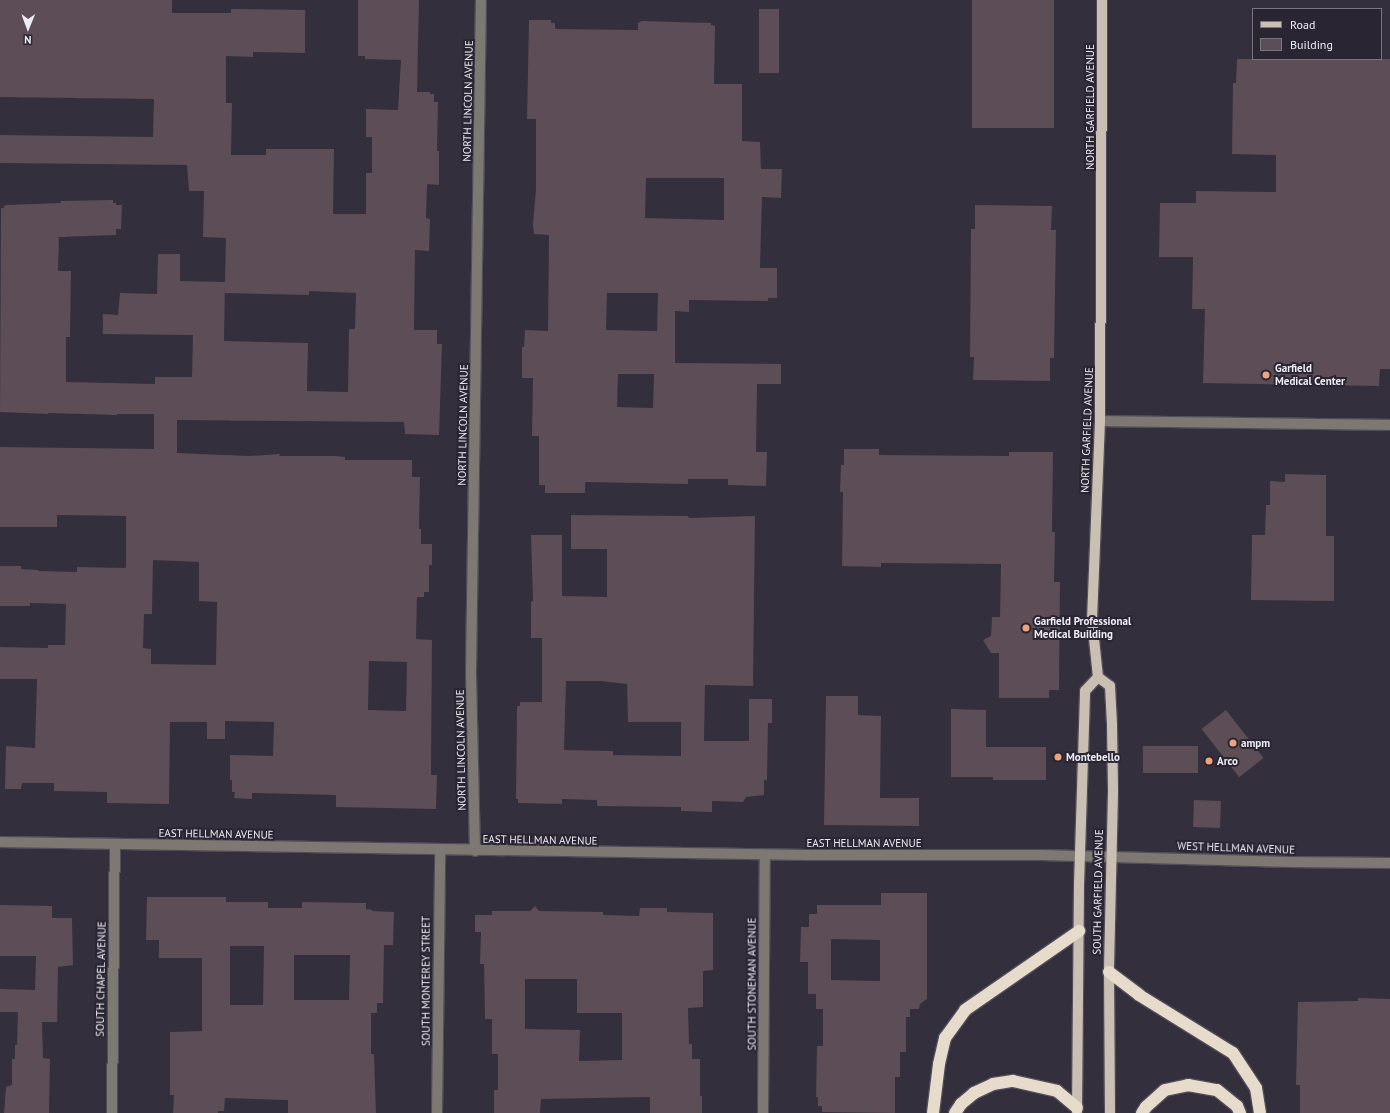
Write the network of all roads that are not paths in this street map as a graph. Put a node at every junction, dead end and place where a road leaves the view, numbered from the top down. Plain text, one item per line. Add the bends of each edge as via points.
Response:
1 (481, 0) edge
2 (1102, 0) edge
3 (1100, 421) junction
4 (1390, 425) edge
5 (1098, 677) junction
6 (0, 842) edge
7 (115, 844) junction
8 (440, 850) junction
9 (475, 851) junction
10 (765, 855) junction
11 (1080, 856) junction
12 (1110, 856) junction
13 (1390, 863) edge
14 (1079, 931) junction
15 (1109, 972) junction
16 (1077, 1110) edge
17 (112, 1113) edge
18 (437, 1113) edge
19 (763, 1113) edge
20 (933, 1113) edge
21 (955, 1113) edge
22 (1110, 1113) edge
23 (1142, 1113) edge
24 (1240, 1113) edge
25 (1260, 1113) edge

1 - 9 street, NORTH LINCOLN AVENUE via 471,671
2 - 3 main road, NORTH GARFIELD AVENUE
3 - 4 street
3 - 5 main road, NORTH GARFIELD AVENUE via 1092,620
5 - 11 main road via 1085,691
5 - 12 main road, SOUTH GARFIELD AVENUE via 1110,686 1113,792
6 - 7 street, EAST HELLMAN AVENUE
7 - 8 street, EAST HELLMAN AVENUE
7 - 17 street, SOUTH CHAPEL AVENUE
8 - 9 street, EAST HELLMAN AVENUE
8 - 18 street, SOUTH MONTEREY STREET
9 - 10 street, EAST HELLMAN AVENUE
10 - 11 street, EAST HELLMAN AVENUE
10 - 19 street, SOUTH STONEMAN AVENUE
11 - 12 street, WEST HELLMAN AVENUE
11 - 14 main road, SOUTH GARFIELD AVENUE
12 - 13 street, WEST HELLMAN AVENUE
12 - 15 main road, SOUTH GARFIELD AVENUE
14 - 16 main road, SOUTH GARFIELD AVENUE
14 - 20 highway via 965,1010 945,1038
15 - 22 main road, SOUTH GARFIELD AVENUE
15 - 25 highway via 1139,995 1233,1053 1256,1088
16 - 21 highway via 1058,1091 1014,1081 993,1084 974,1093
23 - 24 highway via 1165,1090 1188,1085 1216,1090 1237,1106

